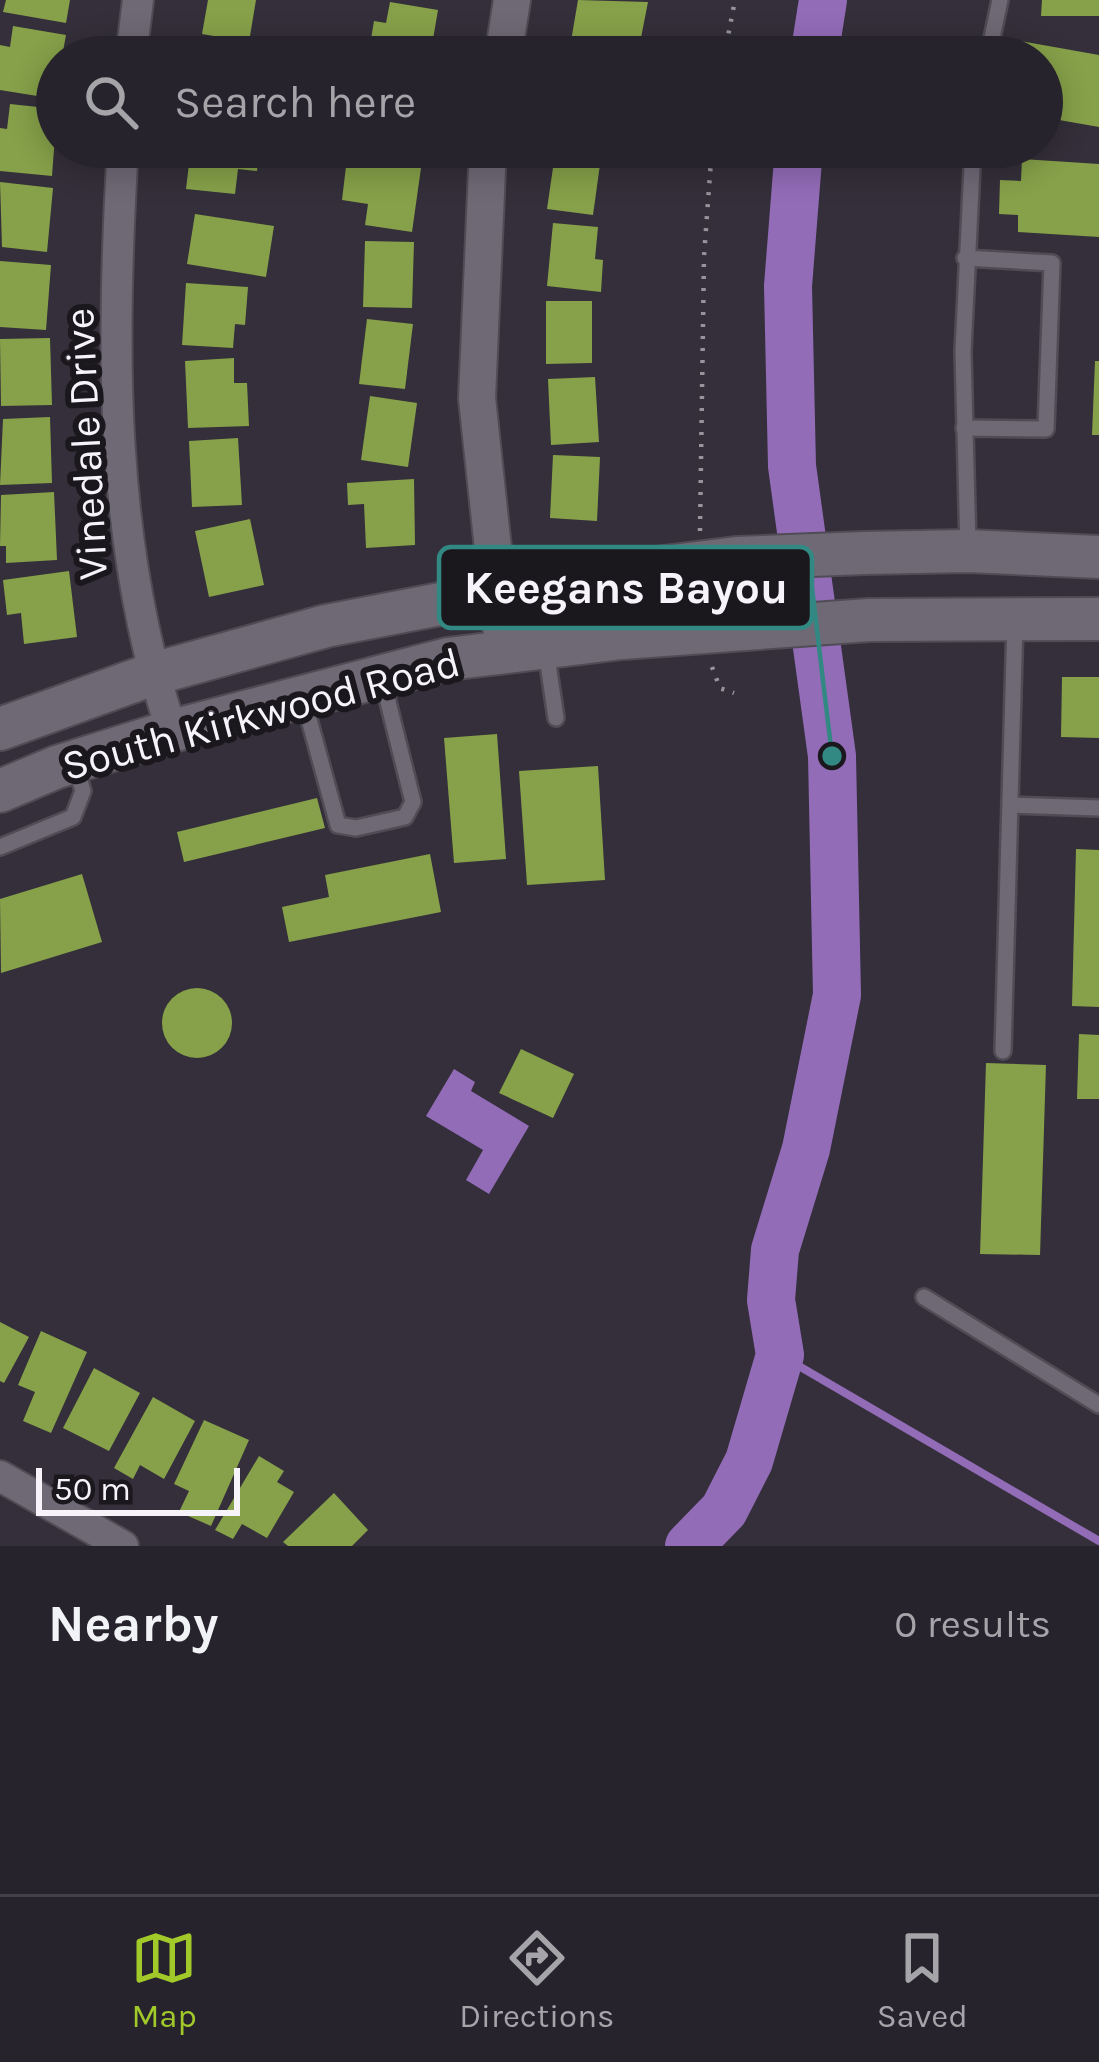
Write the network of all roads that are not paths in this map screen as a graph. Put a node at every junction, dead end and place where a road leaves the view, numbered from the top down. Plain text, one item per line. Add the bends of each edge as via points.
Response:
1 (138, 0) edge
2 (512, 0) edge
3 (1000, 0) edge
4 (134, 36) edge
5 (506, 36) edge
6 (992, 36) edge
7 (122, 168) edge
8 (487, 168) edge
9 (972, 168) edge
10 (965, 258) junction
11 (964, 428) junction
12 (968, 550) junction
13 (1015, 553) junction
14 (1099, 557) edge
15 (496, 595) junction
16 (1016, 617) junction
17 (1099, 619) edge
18 (546, 647) junction
19 (504, 652) junction
20 (153, 674) junction
21 (381, 675) junction
22 (303, 695) junction
23 (556, 718) dead end
24 (0, 729) edge
25 (172, 731) junction
26 (75, 762) junction
27 (0, 791) edge
28 (1011, 805) junction
29 (1099, 808) edge
30 (0, 847) edge
31 (1003, 1051) dead end
32 (924, 1297) dead end
33 (1099, 1405) edge
34 (0, 1476) edge
35 (123, 1546) edge

1 - 4 street
2 - 5 street
3 - 6 lane
7 - 20 street, Vinedale Drive via 125,499
8 - 15 street via 477,398
9 - 10 lane
10 - 11 lane
10 - 11 lane via 1052,262 1046,429
11 - 12 lane
12 - 13 main road, South Kirkwood Road
12 - 15 main road, South Kirkwood Road via 718,560
13 - 14 main road, South Kirkwood Road
13 - 16 main road
15 - 19 street
15 - 20 main road, South Kirkwood Road via 326,626
16 - 17 main road, South Kirkwood Road
16 - 18 main road, South Kirkwood Road via 869,620
16 - 28 lane
18 - 19 main road, South Kirkwood Road
18 - 23 lane
19 - 21 main road, South Kirkwood Road
20 - 24 main road, South Kirkwood Road
20 - 25 street, Vinedale Drive
21 - 22 main road, South Kirkwood Road
21 - 22 lane via 413,802 405,818 338,825
22 - 25 main road, South Kirkwood Road
25 - 26 main road, South Kirkwood Road
26 - 27 main road, South Kirkwood Road
26 - 30 lane via 83,791 73,817
28 - 29 lane
28 - 31 lane
32 - 33 lane
34 - 35 street

